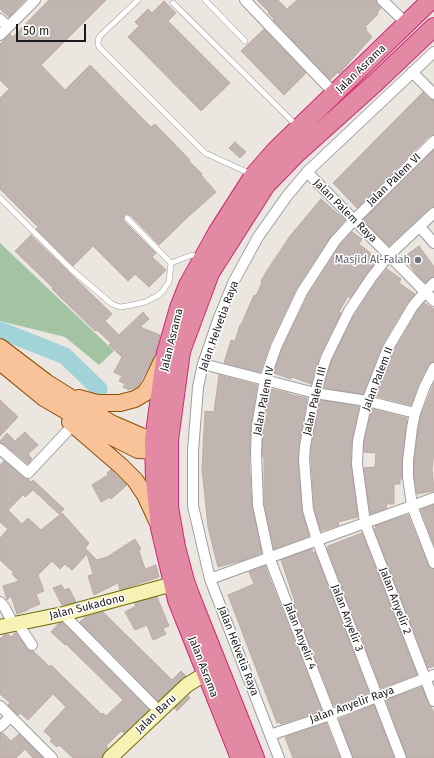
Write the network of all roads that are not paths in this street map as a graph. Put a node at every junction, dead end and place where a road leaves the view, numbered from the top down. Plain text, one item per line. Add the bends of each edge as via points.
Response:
1 (35, 0) edge
2 (138, 0) edge
3 (205, 0) edge
4 (245, 0) edge
5 (382, 0) edge
6 (430, 0) edge
7 (172, 4) dead end
8 (0, 19) edge
9 (406, 23) junction
10 (8, 27) junction
11 (434, 27) edge
12 (0, 35) edge
13 (245, 41) dead end
14 (434, 52) edge
15 (412, 72) junction
16 (335, 94) junction
17 (434, 94) edge
18 (299, 128) junction
19 (434, 141) edge
20 (307, 172) junction
21 (254, 175) junction
22 (0, 198) edge
23 (434, 213) edge
24 (127, 218) dead end
25 (354, 220) junction
26 (420, 227) junction
27 (434, 243) edge
28 (389, 255) junction
29 (202, 258) junction
30 (171, 263) junction
31 (434, 283) edge
32 (425, 292) junction
33 (434, 301) edge
34 (0, 347) edge
35 (166, 353) junction
36 (0, 362) edge
37 (203, 364) junction
38 (434, 368) edge
39 (265, 379) junction
40 (315, 393) junction
41 (62, 394) junction
42 (44, 398) junction
43 (367, 401) junction
44 (415, 414) junction
45 (73, 425) junction
46 (162, 445) junction
47 (2, 456) edge
48 (434, 498) edge
49 (412, 506) junction
50 (365, 523) junction
51 (160, 528) junction
52 (317, 540) junction
53 (269, 557) junction
54 (434, 563) edge
55 (210, 579) junction
56 (173, 584) junction
57 (0, 602) edge
58 (63, 614) junction
59 (10, 625) edge
60 (32, 645) dead end
61 (429, 676) edge
62 (202, 677) junction
63 (378, 696) junction
64 (434, 701) edge
65 (0, 706) edge
66 (159, 711) junction
67 (330, 714) junction
68 (10, 717) junction
69 (0, 727) edge
70 (270, 735) junction
71 (52, 758) edge
72 (110, 758) edge
73 (240, 758) edge
74 (255, 758) edge
75 (279, 758) edge
76 (347, 758) edge
77 (401, 758) edge

1 - 10 street
2 - 21 lane via 98,37 99,47 205,152
3 - 13 lane
4 - 16 street
5 - 9 street
6 - 9 highway, Jalan Asrama
7 - 18 lane
8 - 10 street
9 - 16 highway, Jalan Asrama
10 - 12 street
11 - 46 highway, Jalan Asrama via 296,154 266,185 254,203 210,273 194,313 181,351
14 - 15 street, Jalan Helvetia Raya
15 - 17 street
15 - 20 street, Jalan Helvetia Raya
16 - 18 highway, Jalan Asrama
18 - 21 highway, Jalan Asrama
19 - 25 street, Jalan Palem VI
20 - 25 street, Jalan Palem Raya
20 - 37 street, Jalan Helvetia Raya via 258,237 234,281
21 - 29 highway, Jalan Asrama
22 - 30 lane via 71,269 112,304 120,307 133,305 157,296 169,282
23 - 26 street, Jalan Palem III
24 - 30 lane
25 - 28 street, Jalan Palem Raya
25 - 39 street, Jalan Palem IV via 335,241 302,292 276,347
26 - 27 street
26 - 28 street, Jalan Palem III
28 - 32 street, Jalan Palem Raya
28 - 40 street, Jalan Palem III via 349,311 326,358
29 - 30 lane via 192,255
29 - 35 highway, Jalan Asrama via 179,308
31 - 32 street, Jalan Palem II
32 - 33 street, Jalan Palem Raya
32 - 43 street, Jalan Palem II via 413,306 388,348
34 - 41 main road
35 - 41 main road via 145,393 135,399 120,403 97,403
35 - 46 highway, Jalan Asrama
36 - 42 main road
37 - 39 street
37 - 55 street, Jalan Helvetia Raya via 198,387 193,451 193,506
38 - 44 street
39 - 40 street
39 - 53 street, Jalan Palem IV via 257,426 256,454 258,505
40 - 43 street
40 - 52 street, Jalan Palem III via 304,460 308,510
41 - 46 main road via 111,422
42 - 45 main road
42 - 46 main road via 138,450
43 - 44 street
43 - 50 street, Jalan Palem II via 358,441 357,464
44 - 49 street via 408,461
45 - 47 street via 31,472 28,473
45 - 51 main road via 135,480
46 - 51 highway, Jalan Asrama via 155,479
46 - 62 highway, Jalan Asrama via 169,507 187,588
48 - 49 street
49 - 50 street
49 - 54 street
50 - 52 street
50 - 61 street, Jalan Anyelir 2
51 - 56 highway, Jalan Asrama
52 - 53 street
52 - 63 street, Jalan Anyelir 3
53 - 55 street
53 - 67 street, Jalan Anyelir 4
55 - 70 street, Jalan Helvetia Raya
56 - 58 street, Jalan Sukadono
56 - 62 highway, Jalan Asrama
57 - 59 street via 5,608
58 - 59 street, Jalan Sukadono
58 - 66 street
59 - 60 street
61 - 63 street, Jalan Anyelir Raya
61 - 64 street, Jalan Anyelir 2
62 - 66 street, Jalan Baru
62 - 73 highway, Jalan Asrama
62 - 74 highway, Jalan Asrama
63 - 67 street, Jalan Anyelir Raya
63 - 77 street, Jalan Anyelir 3
65 - 68 street
66 - 72 street, Jalan Baru
67 - 70 street, Jalan Anyelir Raya
67 - 76 street, Jalan Anyelir 4
68 - 69 street
68 - 71 street
70 - 75 street, Jalan Helvetia Raya

